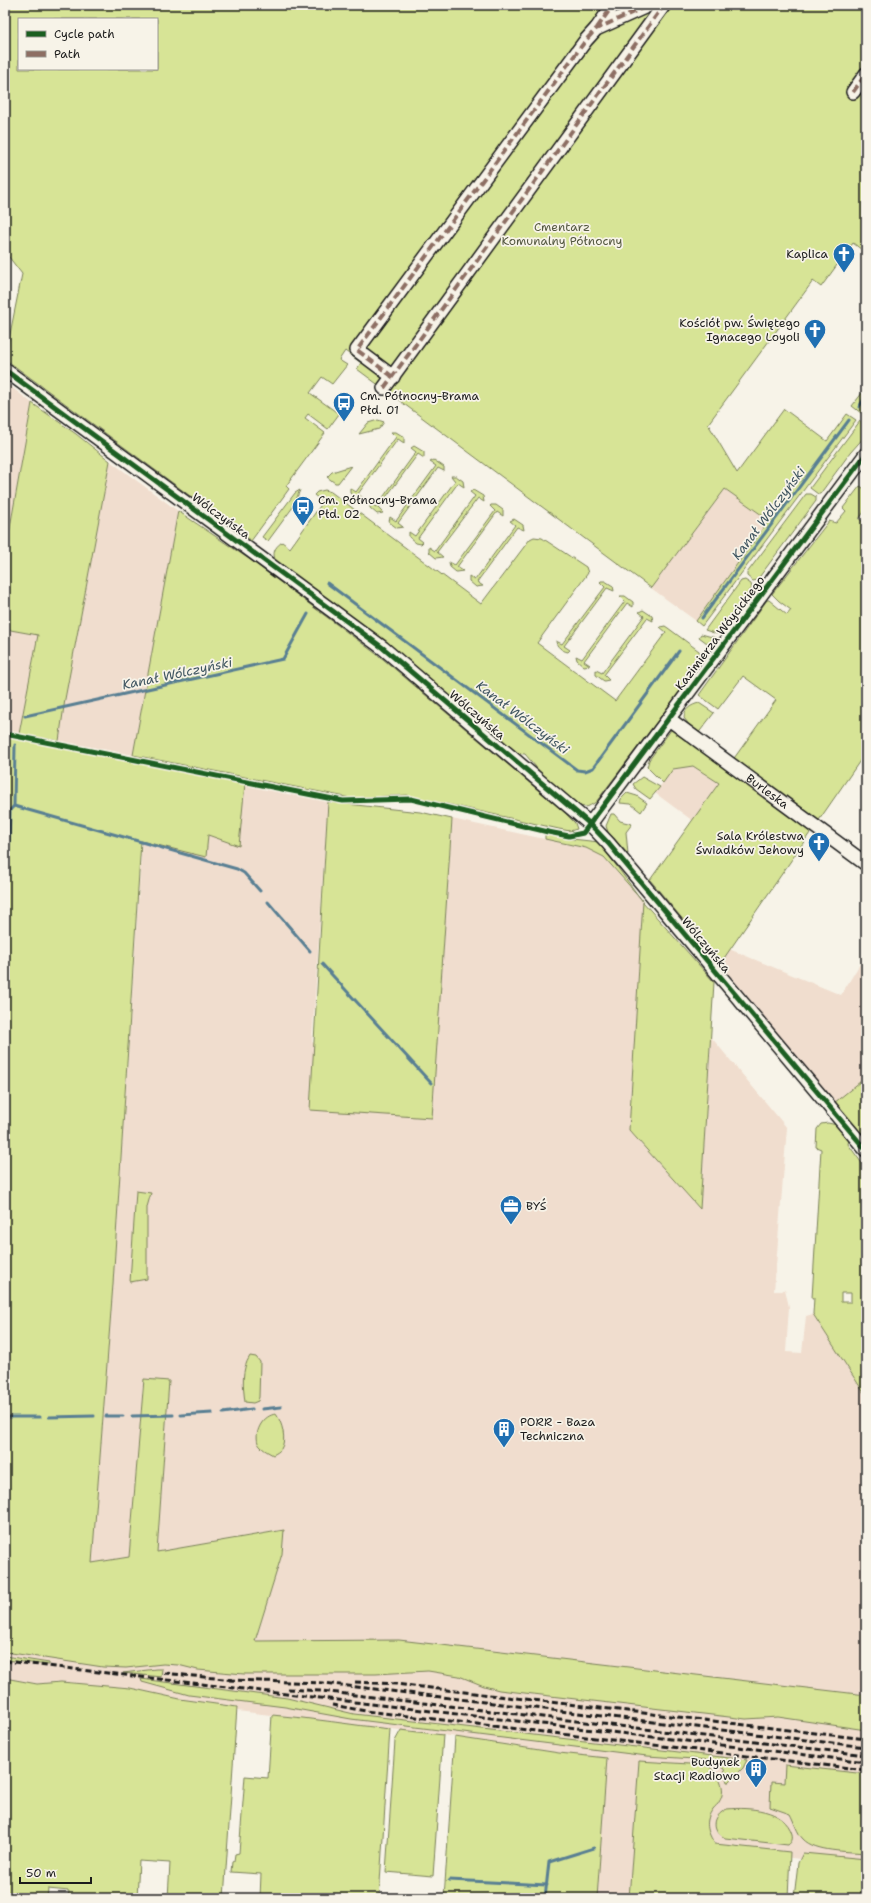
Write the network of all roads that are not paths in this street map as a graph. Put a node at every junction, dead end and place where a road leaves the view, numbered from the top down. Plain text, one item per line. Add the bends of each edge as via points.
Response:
1 (613, 5) edge
2 (649, 5) edge
3 (664, 5) edge
4 (596, 29) junction
5 (866, 74) edge
6 (853, 92) dead end
7 (5, 370) edge
8 (393, 377) junction
9 (384, 388) dead end
10 (866, 454) edge
11 (669, 719) junction
12 (590, 824) junction
13 (864, 858) edge
14 (866, 1150) edge

1 - 4 street
2 - 4 street
3 - 8 street
4 - 8 street via 357,350
5 - 6 street
7 - 12 street, Wólczyńska via 383,648
8 - 9 street
10 - 11 street, Kazimierza Wóycickiego
11 - 12 street, Kazimierza Wóycickiego
11 - 13 street, Burleska
12 - 14 street, Wólczyńska

